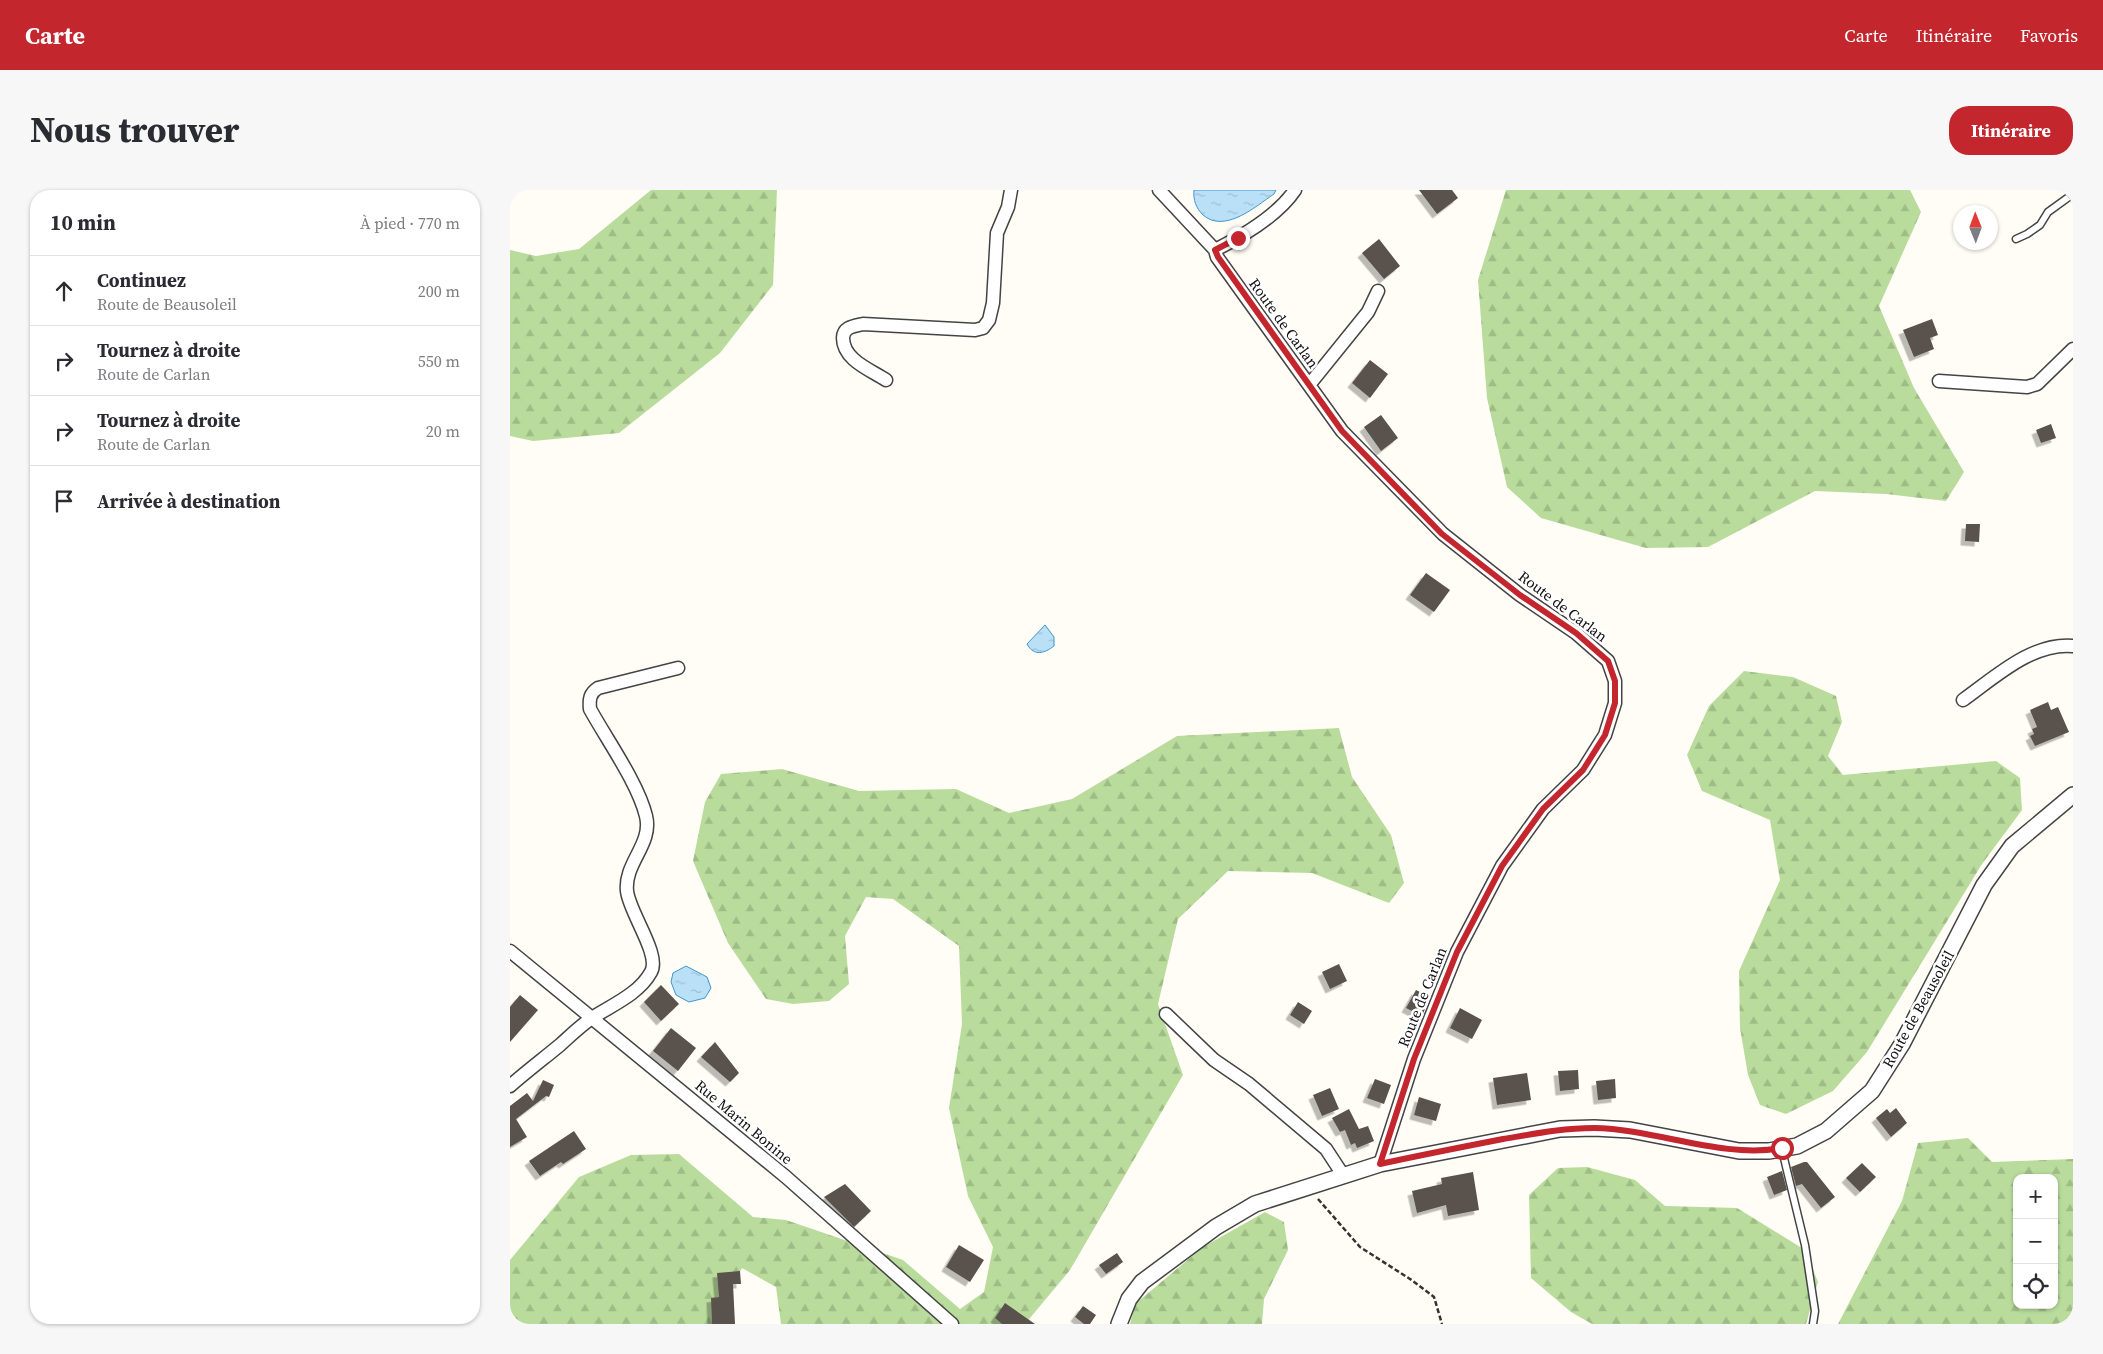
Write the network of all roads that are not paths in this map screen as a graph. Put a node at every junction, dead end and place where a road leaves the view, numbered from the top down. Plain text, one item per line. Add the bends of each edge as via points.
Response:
1 (1011, 190) edge
2 (1160, 190) edge
3 (1295, 190) edge
4 (2073, 194) edge
5 (2016, 239) dead end
6 (1215, 250) junction
7 (1378, 291) dead end
8 (2073, 349) edge
9 (886, 380) dead end
10 (1940, 381) dead end
11 (1309, 385) junction
12 (2073, 646) edge
13 (678, 668) dead end
14 (1962, 700) dead end
15 (2073, 795) edge
16 (510, 951) edge
17 (1166, 1014) dead end
18 (591, 1019) junction
19 (510, 1086) edge
20 (1782, 1148) junction
21 (1380, 1164) junction
22 (1343, 1175) junction
23 (952, 1324) edge
24 (1119, 1324) edge
25 (1813, 1324) edge

1 - 9 street via 997,233 993,303 989,320 982,328 863,324 850,326 843,334 843,345 849,356
2 - 6 street, Route de Carlan
3 - 6 street via 1267,217
4 - 5 lane via 2048,212 2040,225
6 - 11 street, Route de Carlan via 1240,291
7 - 11 street via 1368,312
8 - 10 street via 2037,384 2027,387
11 - 21 street, Route de Carlan via 1342,431 1442,534 1520,595 1576,633 1608,661 1615,681 1615,703 1605,735 1583,770 1543,809 1502,866 1457,952 1414,1059
12 - 14 street via 2038,652 2011,666
13 - 18 street via 598,688 592,692 589,701 590,709 641,798 647,818 646,837 629,871 627,889 630,907 654,963 647,978 629,995
15 - 20 street, Route de Beausoleil via 2012,846 1984,885 1902,1044 1872,1091 1826,1131 1797,1146
16 - 18 street, Rue Marin Bonine
17 - 22 street via 1214,1060 1249,1084 1326,1150
18 - 19 street
18 - 23 street, Rue Marin Bonine via 786,1177
20 - 21 street, Route de Beausoleil via 1739,1151 1630,1130 1560,1129
20 - 25 lane via 1805,1245 1815,1311
21 - 22 street, Route de Beausoleil
22 - 24 street, Route de Beausoleil via 1255,1204 1216,1227 1142,1282 1129,1299

